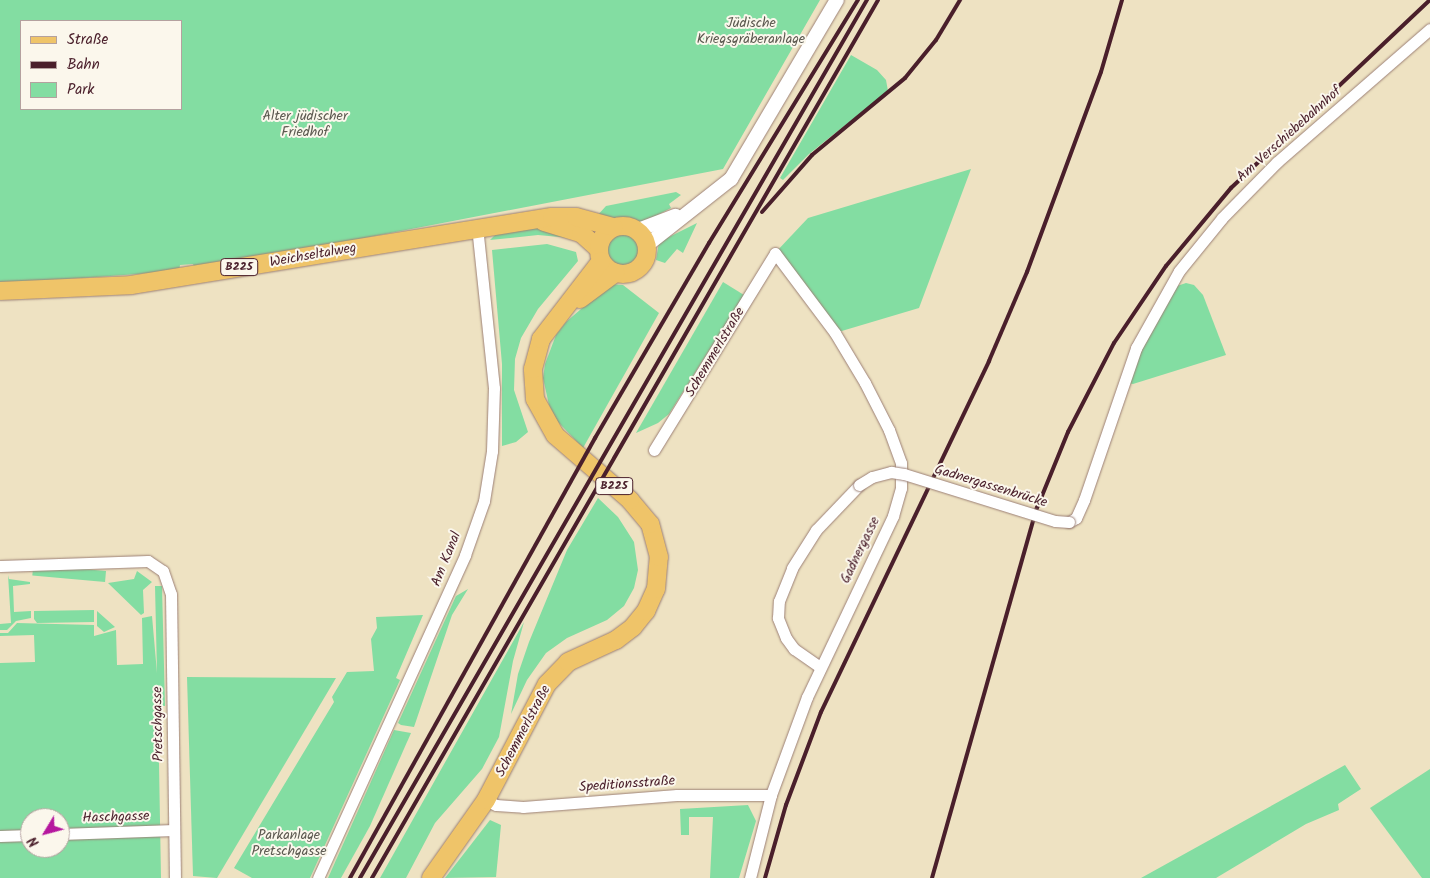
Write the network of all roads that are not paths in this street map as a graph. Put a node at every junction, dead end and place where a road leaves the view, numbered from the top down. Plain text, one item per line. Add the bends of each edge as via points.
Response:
1 (835, 1) edge
2 (1430, 29) edge
3 (536, 220) junction
4 (477, 227) junction
5 (614, 228) junction
6 (642, 238) junction
7 (775, 253) joint
8 (600, 255) junction
9 (1179, 272) joint
10 (615, 273) junction
11 (0, 291) edge
12 (560, 314) junction
13 (654, 450) dead end
14 (0, 566) edge
15 (820, 667) junction
16 (771, 795) junction
17 (486, 800) junction
18 (174, 830) junction
19 (70, 834) edge
20 (20, 835) edge
21 (0, 836) edge
22 (175, 878) edge
23 (318, 878) edge
24 (431, 878) edge
25 (750, 878) edge

1 - 6 street via 736,173 722,188
2 - 9 street, Am Verschiebebahnhof via 1277,162 1222,218
3 - 4 main road, Weichseltalweg / B225
3 - 5 main road, Weichseltalweg / B225 via 576,217
3 - 8 main road, Weichseltalweg / B225 via 581,233
4 - 11 main road, Weichseltalweg / B225 via 131,286
4 - 23 street, Am Kanal via 494,388 492,450 484,501 465,555
5 - 6 main road, Weichseltalweg / B225 via 622,226
5 - 8 main road, B225 via 603,236
6 - 10 main road, B225 via 646,256 640,267 628,274
7 - 13 street, Schemmerlstraße
7 - 15 street, Gadnergasse via 835,333 865,383 889,430 901,463 901,488 893,516
8 - 10 main road, Weichseltalweg / B225
8 - 12 main road, B225
9 - 15 street, Gadnergassenbrücke, bridge via 1136,348 1076,518 1069,522 1055,522 891,472 872,476 858,485 816,530 792,568 780,595 778,618 794,649
10 - 12 main road, B225
12 - 17 main road, Schemmerlstraße / B225 via 549,327 536,353 533,384 538,407 555,435 640,509 656,539 659,573 651,601 633,627 616,640 568,662 547,684
14 - 18 street, Pretschgasse via 136,561 155,564 163,571 171,594
15 - 16 street, Gadnergasse
16 - 17 street, Speditionsstraße via 677,795 514,807
16 - 25 street, Gadnergasse
17 - 24 main road, Schemmerlstraße / B225
18 - 19 street, Haschgasse
18 - 22 street, Pretschgasse
20 - 21 street

